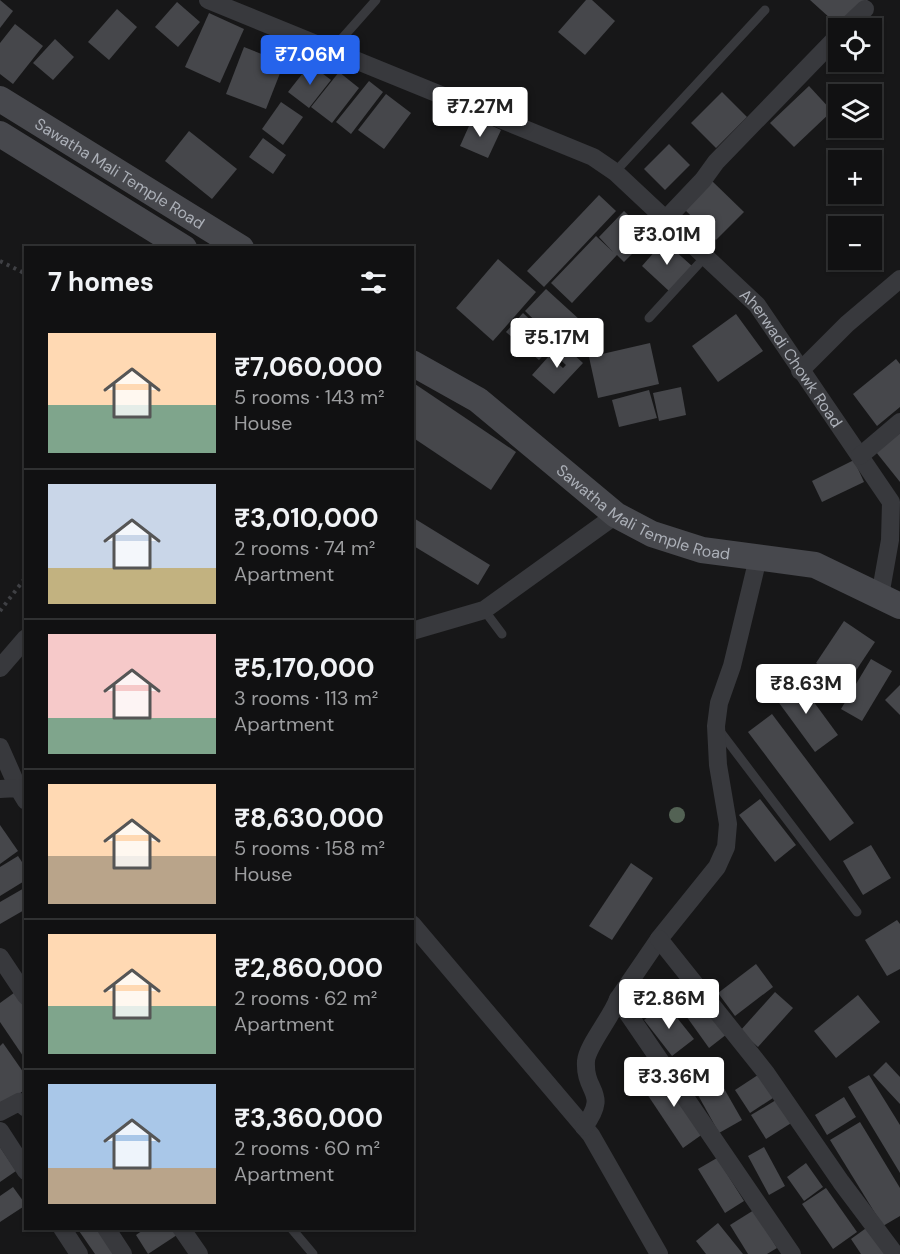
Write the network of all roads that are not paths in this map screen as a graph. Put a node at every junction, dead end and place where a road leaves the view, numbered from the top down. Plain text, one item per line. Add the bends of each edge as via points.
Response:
1 (208, 0) edge
2 (376, 0) edge
3 (865, 9) dead end
4 (765, 10) dead end
5 (856, 18) edge
6 (828, 46) edge
7 (330, 52) junction
8 (0, 99) edge
9 (0, 134) edge
10 (615, 172) junction
11 (666, 219) junction
12 (181, 246) edge
13 (238, 246) edge
14 (706, 256) junction
15 (900, 279) edge
16 (648, 318) dead end
17 (414, 364) edge
18 (800, 371) junction
19 (900, 422) edge
20 (860, 456) junction
21 (616, 515) junction
22 (758, 558) junction
23 (890, 601) edge
24 (484, 610) junction
25 (414, 630) edge
26 (502, 634) dead end
27 (24, 640) edge
28 (0, 668) edge
29 (716, 726) junction
30 (0, 747) edge
31 (14, 793) edge
32 (857, 912) dead end
33 (414, 926) edge
34 (659, 939) junction
35 (0, 957) edge
36 (24, 993) edge
37 (618, 999) junction
38 (24, 1106) edge
39 (0, 1112) edge
40 (584, 1127) junction
41 (0, 1131) edge
42 (24, 1168) edge
43 (63, 1230) edge
44 (107, 1230) edge
45 (183, 1230) edge
46 (293, 1230) edge
47 (79, 1254) edge
48 (123, 1254) edge
49 (198, 1254) edge
50 (313, 1254) edge
51 (659, 1254) edge
52 (792, 1254) edge
53 (895, 1254) edge

1 - 7 street, Aherwadi Chowk Road
2 - 7 lane
3 - 5 street
4 - 10 lane
6 - 11 street
7 - 10 street, Aherwadi Chowk Road via 593,158
8 - 13 street, Sawatha Mali Temple Road
9 - 12 street, Sawatha Mali Temple Road
10 - 11 street, Aherwadi Chowk Road
11 - 14 street, Aherwadi Chowk Road
14 - 16 lane
14 - 18 street, Aherwadi Chowk Road via 757,305
15 - 18 street
17 - 21 street, Sawatha Mali Temple Road via 478,400
18 - 20 street, Aherwadi Chowk Road
19 - 20 street
20 - 23 street, Aherwadi Chowk Road via 891,502
21 - 22 street, Sawatha Mali Temple Road via 651,534 702,550
21 - 24 street
22 - 23 street, Sawatha Mali Temple Road via 815,565
22 - 29 street
24 - 25 street
24 - 26 lane
27 - 28 street
29 - 32 lane
29 - 34 street via 728,824 726,848 717,867
30 - 31 street
33 - 40 street
34 - 37 street
34 - 53 street via 766,1073
35 - 36 street
37 - 40 street via 586,1060 597,1102 596,1111
37 - 52 street
38 - 39 street via 18,1102
40 - 51 street
41 - 42 street
43 - 47 street
44 - 48 street
45 - 49 street
46 - 50 lane

